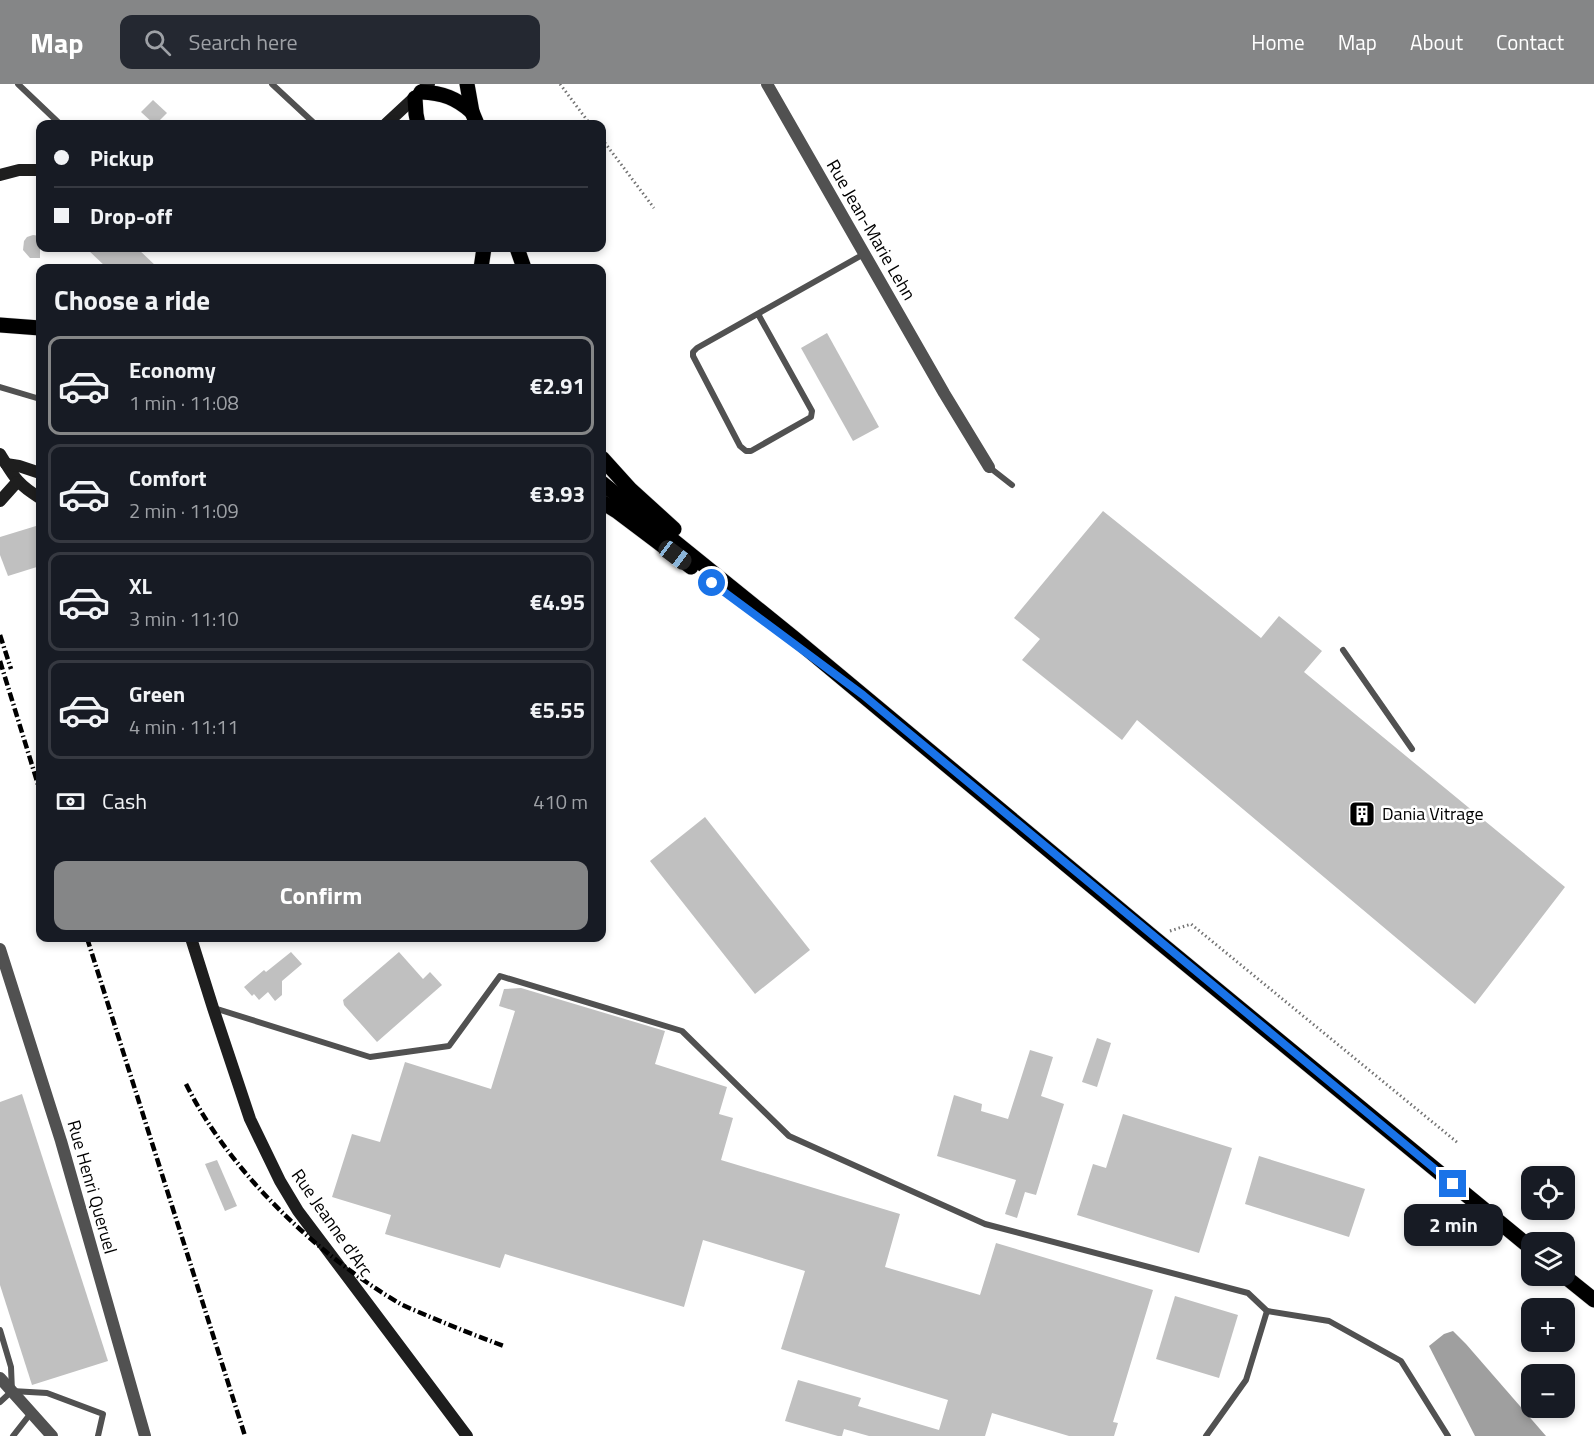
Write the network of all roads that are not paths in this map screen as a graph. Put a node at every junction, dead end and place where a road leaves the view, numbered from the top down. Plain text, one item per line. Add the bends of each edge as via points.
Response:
1 (18, 84) edge
2 (272, 84) edge
3 (467, 84) edge
4 (767, 84) edge
5 (421, 91) edge
6 (475, 118) edge
7 (56, 120) edge
8 (311, 120) edge
9 (391, 120) edge
10 (417, 120) edge
11 (36, 170) edge
12 (0, 174) edge
13 (864, 254) junction
14 (758, 314) junction
15 (0, 325) edge
16 (36, 328) edge
17 (0, 387) edge
18 (36, 398) edge
19 (3, 459) edge
20 (606, 462) edge
21 (986, 465) joint
22 (36, 472) edge
23 (17, 482) junction
24 (1012, 485) dead end
25 (606, 486) edge
26 (36, 496) edge
27 (0, 501) edge
28 (606, 504) edge
29 (794, 638) junction
30 (1342, 650) dead end
31 (863, 695) junction
32 (1412, 749) dead end
33 (192, 942) edge
34 (0, 949) edge
35 (213, 1008) junction
36 (1521, 1240) edge
37 (1575, 1285) edge
38 (1594, 1300) edge
39 (1267, 1311) junction
40 (0, 1330) edge
41 (0, 1378) edge
42 (12, 1391) junction
43 (0, 1402) edge
44 (31, 1413) junction
45 (13, 1436) edge
46 (52, 1436) edge
47 (98, 1436) edge
48 (144, 1436) edge
49 (467, 1436) edge
50 (1206, 1436) edge
51 (1448, 1436) edge

1 - 7 lane
2 - 8 lane
3 - 6 main road
4 - 13 street, Rue Jean-Marie Lehn
5 - 6 main road via 460,102
5 - 9 main road
5 - 10 main road
11 - 12 main road
13 - 14 lane
13 - 21 street, Rue Jean-Marie Lehn
14 - 14 lane via 693,351 746,451 811,417 812,411
15 - 16 main road
17 - 18 lane
19 - 22 main road
19 - 23 main road
20 - 29 main road via 630,489
21 - 24 lane
23 - 26 main road
23 - 27 main road
25 - 29 main road
28 - 31 main road
29 - 31 main road
30 - 32 lane
31 - 36 main road
33 - 35 main road, Rue Jeanne d'Arc
34 - 48 street, Rue Henri Queruel via 61,1141
35 - 39 lane via 370,1057 449,1046 500,976 682,1031 789,1136 985,1224 1248,1293
35 - 49 main road, Rue Jeanne d'Arc via 250,1119 280,1181
37 - 38 main road
39 - 50 lane via 1246,1380
39 - 51 lane via 1329,1321 1401,1361
40 - 42 lane
41 - 42 street
42 - 43 lane
42 - 44 street
42 - 47 lane via 47,1393 103,1414
44 - 45 lane
44 - 46 street

